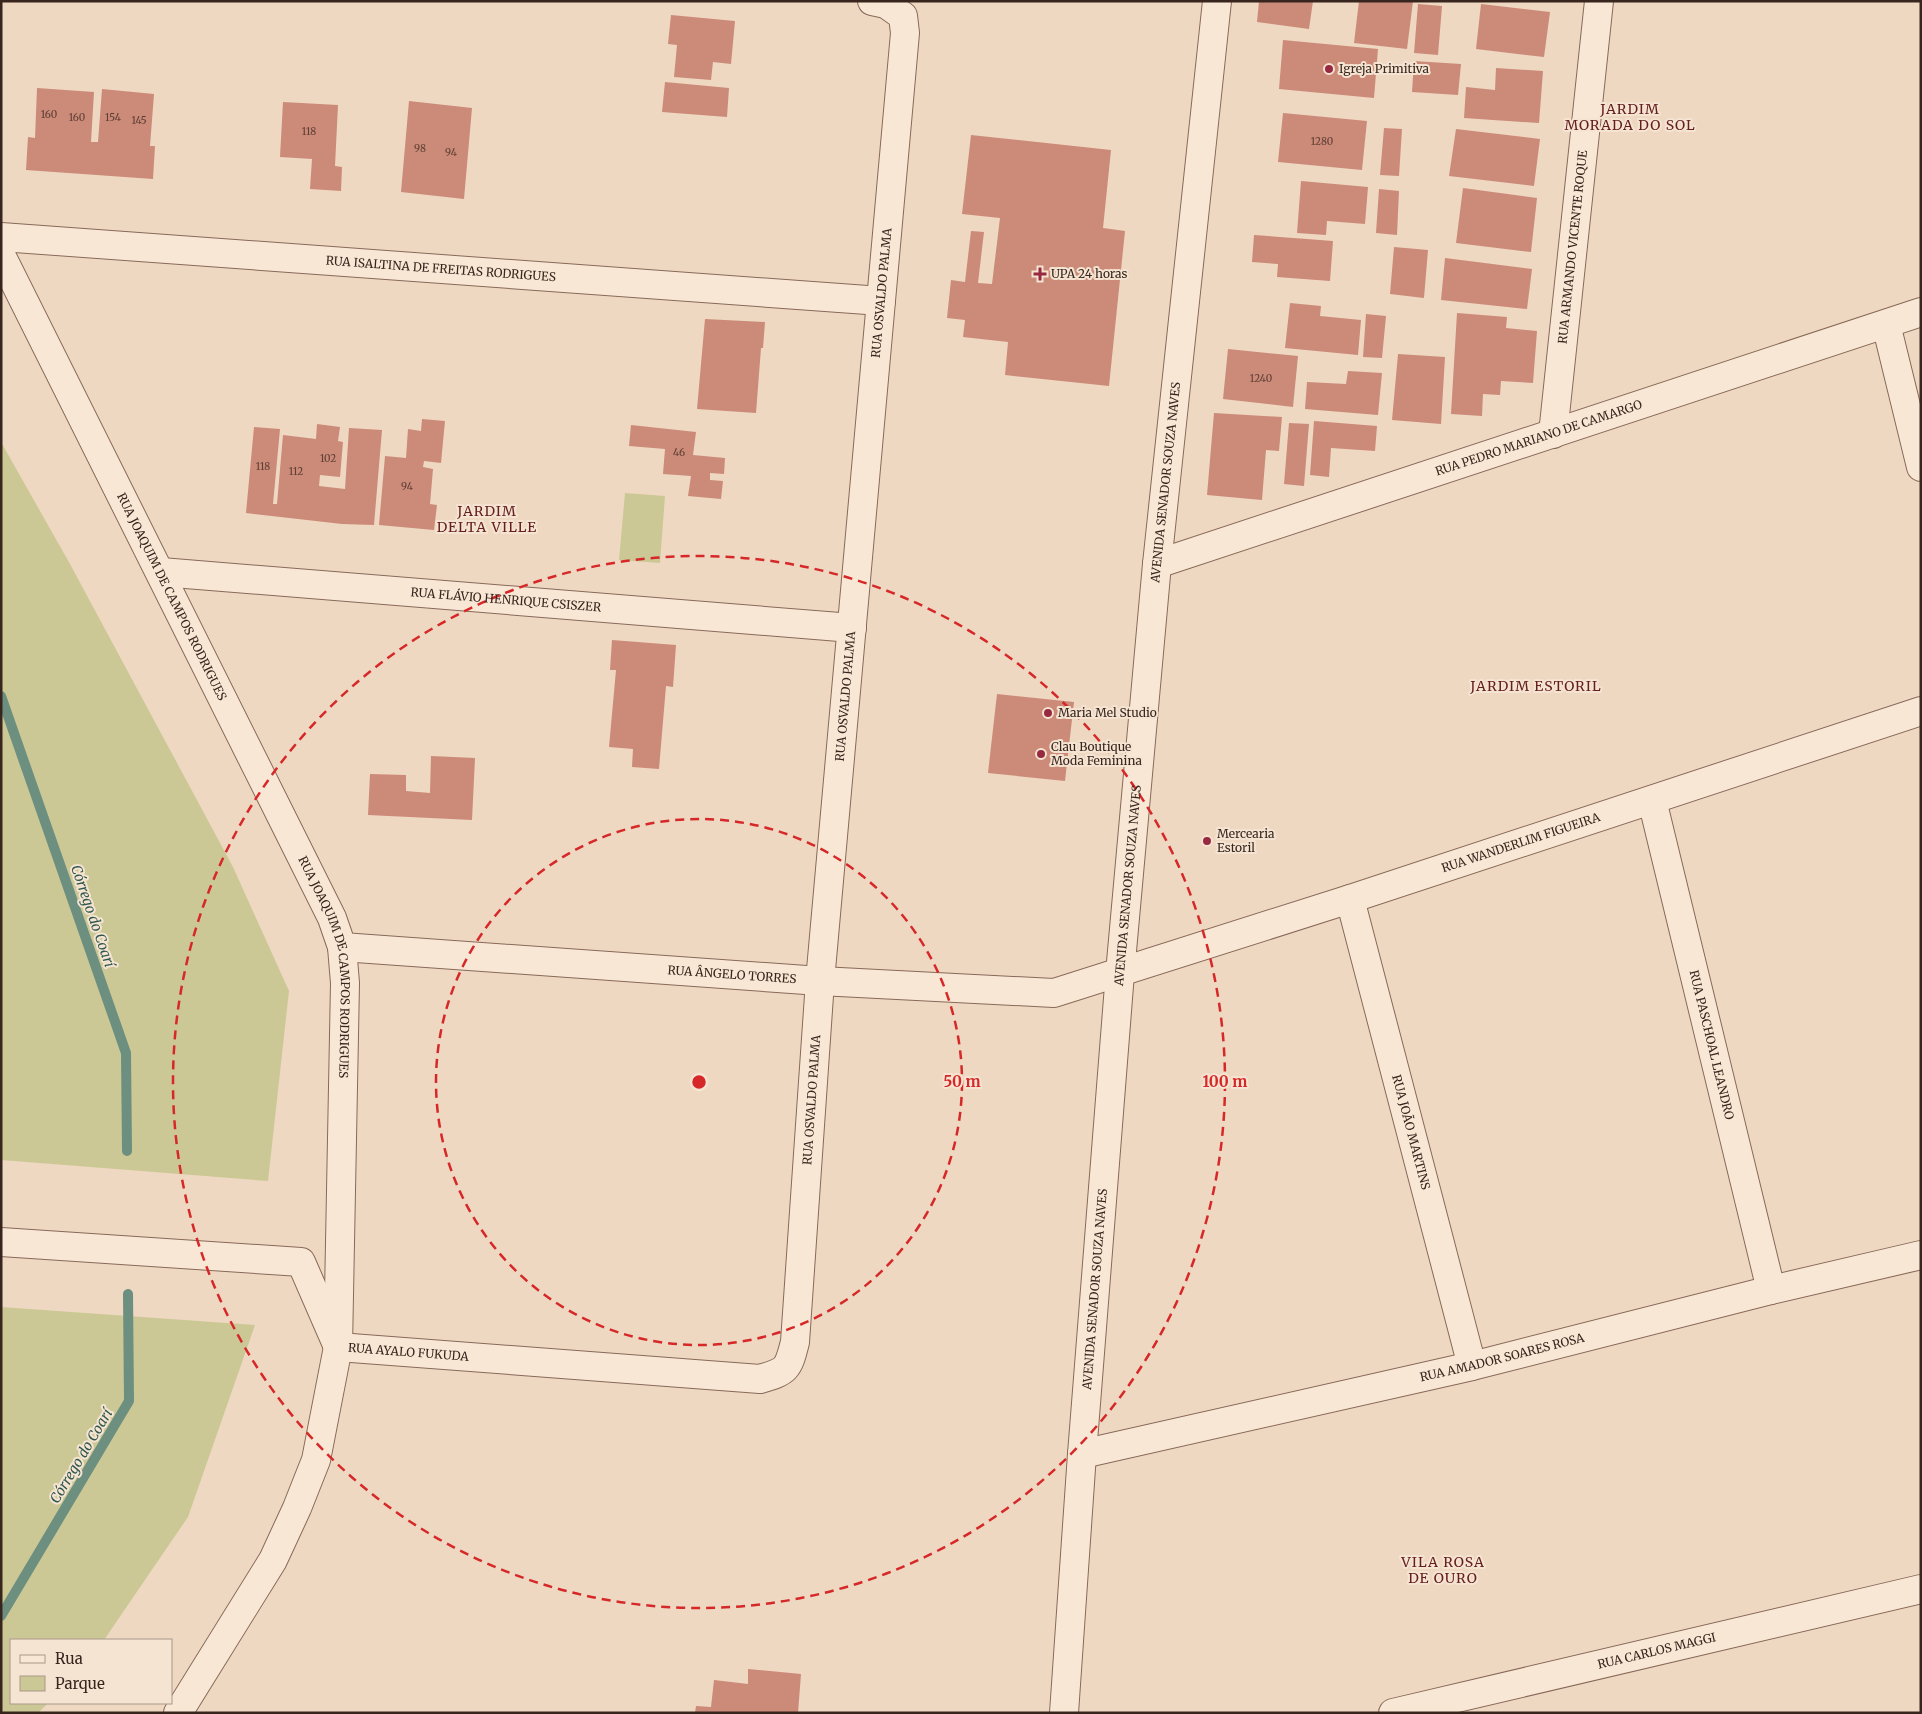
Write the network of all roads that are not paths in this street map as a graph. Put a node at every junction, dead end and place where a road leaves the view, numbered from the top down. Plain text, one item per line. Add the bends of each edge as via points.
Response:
1 (872, 1) edge
2 (1217, 1) edge
3 (1599, 1) edge
4 (1, 237) edge
5 (1, 255) edge
6 (881, 301) junction
7 (1921, 312) edge
8 (1886, 324) junction
9 (1553, 434) junction
10 (1921, 467) edge
11 (1157, 564) junction
12 (160, 572) junction
13 (852, 628) junction
14 (1921, 711) edge
15 (1652, 800) junction
16 (1350, 899) junction
17 (342, 948) junction
18 (1120, 973) junction
19 (820, 981) junction
20 (1, 1242) edge
21 (1921, 1255) edge
22 (1771, 1290) junction
23 (338, 1347) junction
24 (1472, 1366) junction
25 (780, 1373) joint
26 (1082, 1454) junction
27 (1921, 1589) edge
28 (178, 1713) edge
29 (1064, 1713) edge
30 (1393, 1713) edge

1 - 6 street, RUA OSVALDO PALMA via 886,4 903,16 905,33
2 - 11 street, AVENIDA SENADOR SOUZA NAVES
3 - 9 street, RUA ARMANDO VICENTE ROQUE
4 - 6 street, RUA ISALTINA DE FREITAS RODRIGUES
5 - 12 street, RUA JOAQUIM DE CAMPOS RODRIGUES
6 - 13 street, RUA OSVALDO PALMA
7 - 8 street, RUA PEDRO MARIANO DE CAMARGO
8 - 9 street, RUA PEDRO MARIANO DE CAMARGO
8 - 10 street
9 - 11 street, RUA PEDRO MARIANO DE CAMARGO
11 - 18 street, AVENIDA SENADOR SOUZA NAVES
12 - 13 street, RUA FLÁVIO HENRIQUE CSISZER
12 - 17 street, RUA JOAQUIM DE CAMPOS RODRIGUES via 332,918
13 - 19 street, RUA OSVALDO PALMA
14 - 15 street, RUA WANDERLIM FIGUEIRA
15 - 16 street, RUA WANDERLIM FIGUEIRA
15 - 22 street, RUA PASCHOAL LEANDRO
16 - 18 street, RUA WANDERLIM FIGUEIRA
16 - 24 street, RUA JOÃO MARTINS
17 - 19 street, RUA ÂNGELO TORRES
17 - 23 street, RUA JOAQUIM DE CAMPOS RODRIGUES via 346,983
18 - 19 street, RUA ÂNGELO TORRES via 1054,993
18 - 26 street, AVENIDA SENADOR SOUZA NAVES
19 - 25 street, RUA OSVALDO PALMA via 795,1342 790,1362
20 - 23 street, RUA AYALO FUKUDA via 301,1262
21 - 22 street, RUA AMADOR SOARES ROSA
22 - 24 street, RUA AMADOR SOARES ROSA
23 - 25 street, RUA AYALO FUKUDA via 760,1379
23 - 28 street, RUA JOAQUIM DE CAMPOS RODRIGUES via 316,1460 297,1508 273,1560
24 - 26 street, RUA AMADOR SOARES ROSA
26 - 29 street, AVENIDA SENADOR SOUZA NAVES
27 - 30 street, RUA CARLOS MAGGI

